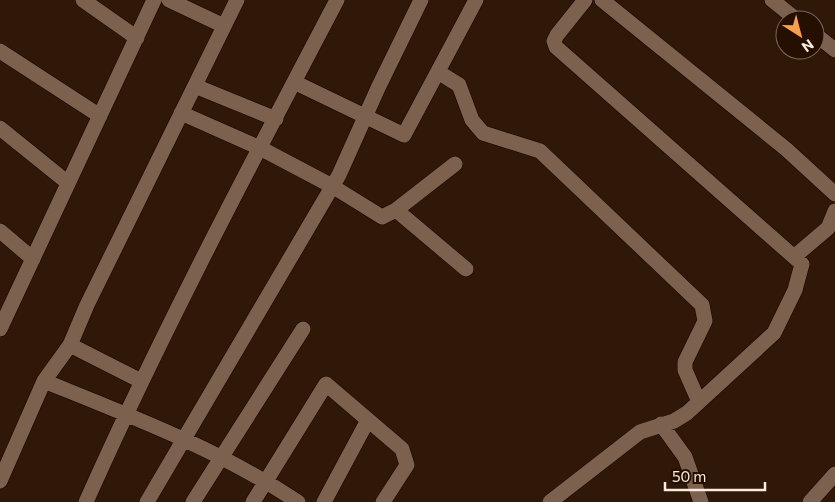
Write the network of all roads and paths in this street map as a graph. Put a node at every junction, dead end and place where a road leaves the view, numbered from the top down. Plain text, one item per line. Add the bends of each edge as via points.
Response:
1 (83, 0) edge
2 (154, 0) edge
3 (169, 0) edge
4 (237, 0) edge
5 (337, 0) edge
6 (421, 0) edge
7 (476, 0) edge
8 (585, 0) edge
9 (602, 0) edge
10 (772, 0) edge
11 (785, 10) edge
12 (224, 26) junction
13 (137, 38) junction
14 (825, 42) edge
15 (0, 50) edge
16 (835, 50) edge
17 (438, 72) junction
18 (294, 82) junction
19 (195, 86) junction
20 (181, 113) junction
21 (366, 115) junction
22 (100, 116) junction
23 (276, 119) junction
24 (0, 128) edge
25 (260, 148) junction
26 (455, 164) dead end
27 (68, 183) junction
28 (332, 186) junction
29 (835, 194) edge
30 (396, 210) junction
31 (835, 211) edge
32 (0, 230) edge
33 (794, 257) junction
34 (32, 259) junction
35 (466, 269) dead end
36 (0, 329) edge
37 (303, 330) dead end
38 (70, 345) junction
39 (44, 381) junction
40 (141, 381) junction
41 (699, 402) junction
42 (125, 414) junction
43 (368, 420) junction
44 (661, 424) junction
45 (184, 438) junction
46 (222, 457) junction
47 (835, 474) edge
48 (0, 481) edge
49 (266, 481) junction
50 (86, 502) edge
51 (147, 502) edge
52 (192, 502) edge
53 (253, 502) edge
54 (298, 502) edge
55 (324, 502) edge
56 (384, 502) edge
57 (550, 502) edge
58 (701, 502) edge
59 (810, 502) edge

1 - 13 street
2 - 13 street
3 - 12 street
4 - 12 street
5 - 18 street
6 - 21 street
7 - 17 street
8 - 33 street via 557,35 556,47
9 - 29 street via 786,149
10 - 11 street
12 - 19 street
13 - 22 street
14 - 16 street
15 - 22 street
17 - 21 street via 404,135
17 - 41 street via 459,86 472,120 483,133 540,151 702,305 705,321 685,362 685,370
18 - 21 street
18 - 23 street
19 - 20 street
19 - 23 street
20 - 25 street
20 - 38 street
21 - 28 street
22 - 27 street
23 - 25 street
24 - 27 street
25 - 28 street
25 - 40 street
26 - 30 street
27 - 34 street
28 - 30 street via 375,214 382,216
28 - 45 street
30 - 35 street
31 - 33 street via 828,228
32 - 34 street
33 - 41 street via 802,264 796,290 774,333
34 - 36 street
37 - 46 street
38 - 39 street
38 - 40 street
39 - 42 street
39 - 48 street
40 - 42 street
41 - 44 street via 674,421
42 - 45 street
42 - 50 street
43 - 49 street via 326,384
43 - 55 street
43 - 56 street via 402,449 406,458 407,465
44 - 57 street via 640,432
44 - 58 street via 685,457
45 - 46 street
45 - 51 street
46 - 49 street
46 - 52 street
47 - 59 street
49 - 53 street
49 - 54 street

